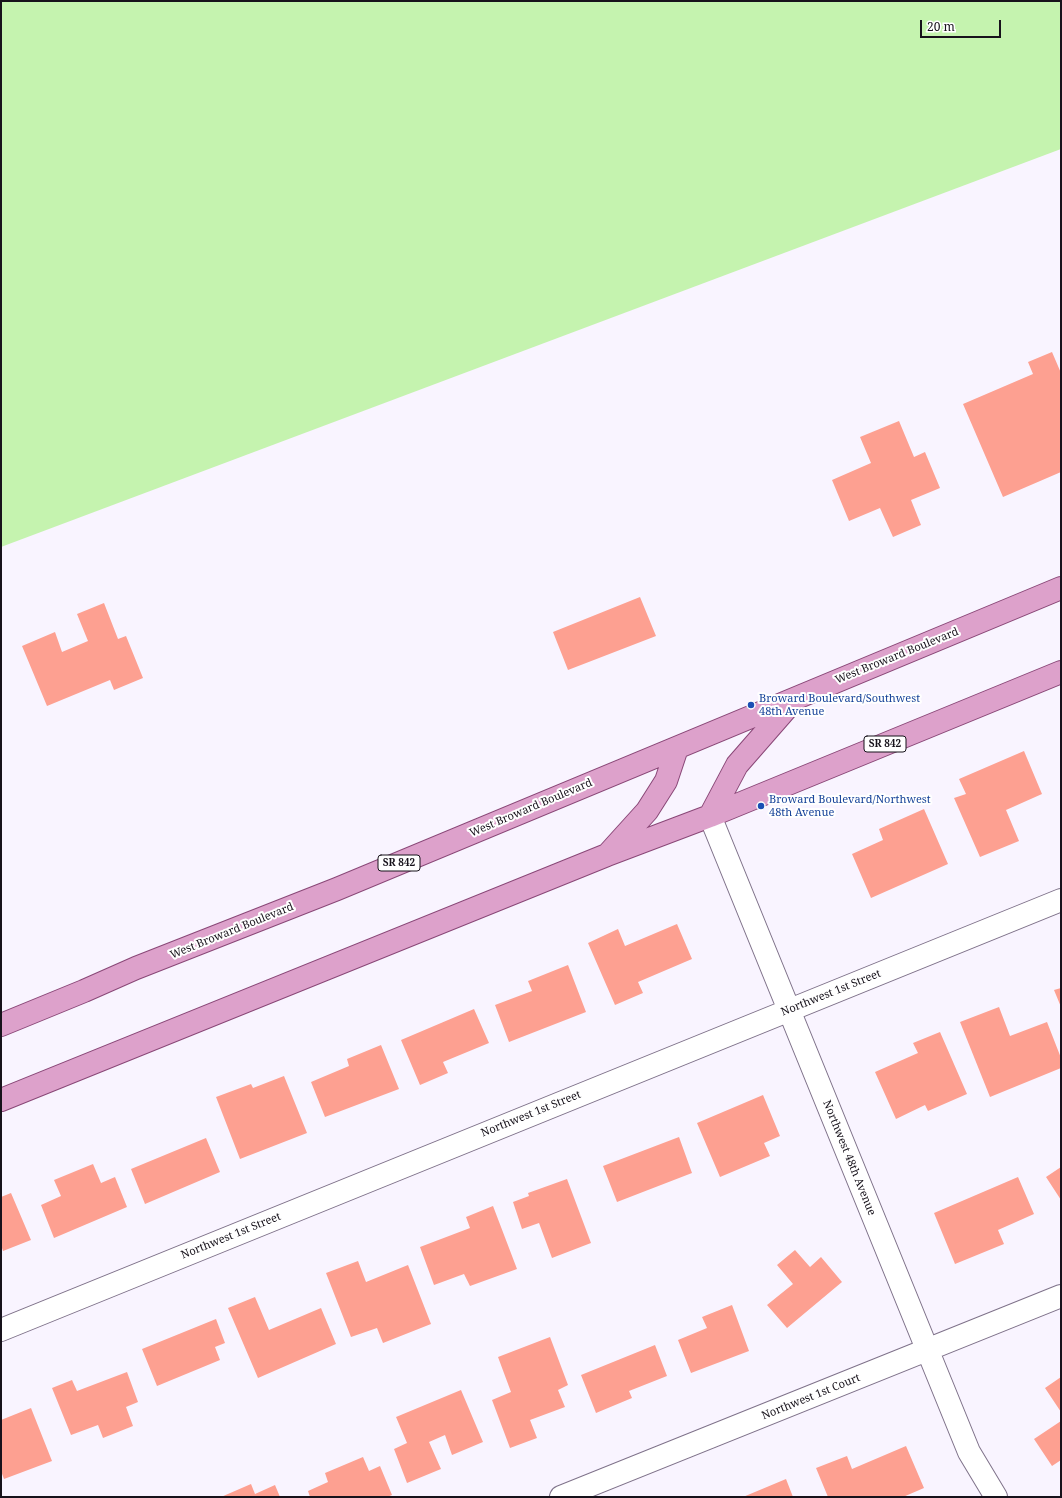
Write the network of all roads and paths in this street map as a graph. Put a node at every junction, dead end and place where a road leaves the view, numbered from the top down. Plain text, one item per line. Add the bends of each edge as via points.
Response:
1 (1061, 588) edge
2 (1061, 672) edge
3 (795, 698) junction
4 (677, 748) junction
5 (710, 816) junction
6 (607, 855) junction
7 (1061, 900) edge
8 (788, 1010) junction
9 (1, 1025) edge
10 (1, 1100) edge
11 (1061, 1296) edge
12 (1, 1330) edge
13 (928, 1350) junction
14 (561, 1497) edge
15 (996, 1497) edge

1 - 3 main road, West Broward Boulevard / SR 842
2 - 5 main road, SR 842
3 - 4 main road, West Broward Boulevard / SR 842
3 - 5 main road via 737,766
4 - 6 main road via 666,781 647,811
4 - 9 main road, West Broward Boulevard / SR 842
5 - 6 main road, SR 842
5 - 8 street, Northwest 48th Avenue
6 - 10 main road, SR 842
7 - 8 street, Northwest 1st Street
8 - 12 street, Northwest 1st Street
8 - 13 street, Northwest 48th Avenue
11 - 13 street, Northwest 1st Court
13 - 14 street, Northwest 1st Court
13 - 15 street, Northwest 48th Avenue via 969,1452

